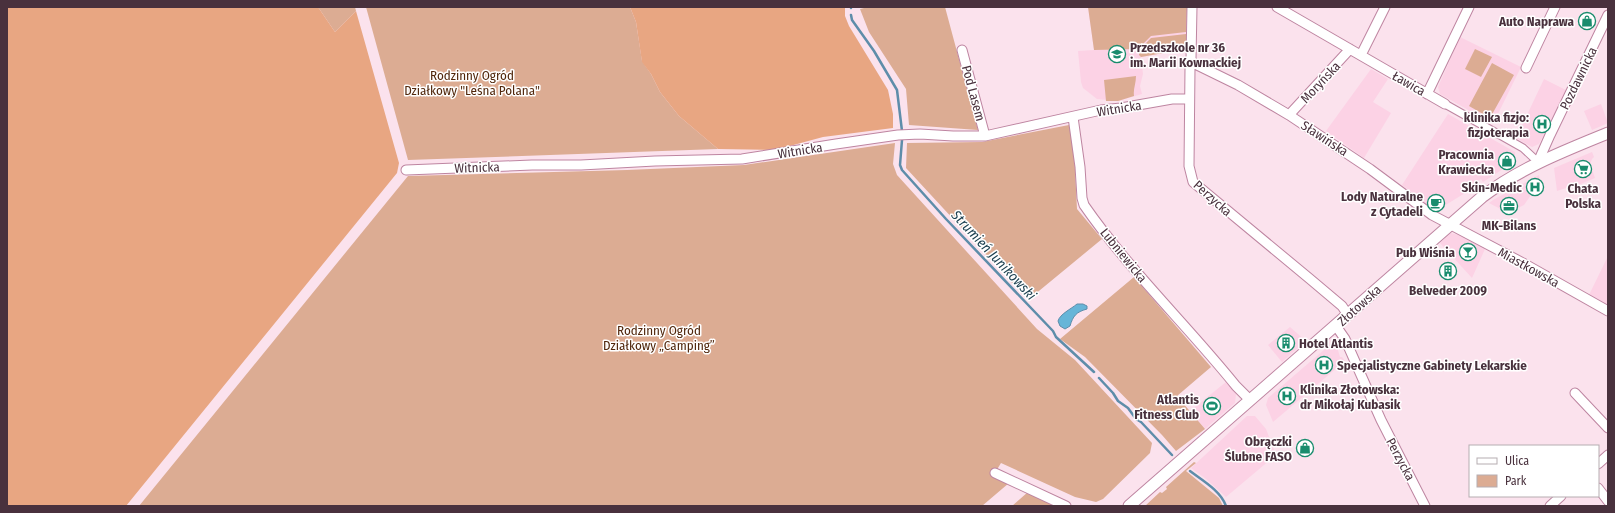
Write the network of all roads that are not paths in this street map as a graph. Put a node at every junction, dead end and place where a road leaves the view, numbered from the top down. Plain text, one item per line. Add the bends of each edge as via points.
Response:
1 (1192, 7) edge
2 (1277, 7) edge
3 (1385, 7) edge
4 (1469, 7) edge
5 (1555, 7) edge
6 (1608, 15) edge
7 (1350, 49) junction
8 (962, 50) dead end
9 (1361, 55) junction
10 (1193, 63) junction
11 (1526, 68) dead end
12 (1427, 94) junction
13 (1189, 99) junction
14 (1445, 104) joint
15 (1289, 115) junction
16 (1073, 117) junction
17 (1608, 133) edge
18 (986, 136) junction
19 (1538, 162) junction
20 (406, 170) dead end
21 (1450, 224) junction
22 (1608, 311) edge
23 (1348, 315) junction
24 (1336, 326) junction
25 (1575, 393) dead end
26 (1250, 400) junction
27 (1608, 428) edge
28 (1608, 455) edge
29 (1599, 463) edge
30 (995, 473) dead end
31 (1599, 489) edge
32 (1560, 497) edge
33 (1608, 501) edge
34 (1066, 506) edge
35 (1130, 506) edge
36 (1425, 506) edge
37 (1550, 506) edge

1 - 10 street, Perzycka via 1190,60
2 - 7 street, Ławica
3 - 9 street
4 - 12 street
5 - 11 street
6 - 19 street, Pozdawnicka
7 - 9 street, Ławica
7 - 15 street, Moryńska
8 - 18 street, Pod Lasem
9 - 12 street, Ławica
10 - 13 street, Perzycka via 1190,68
10 - 15 street, Sławińska
12 - 14 street, Ławica
13 - 16 street, Witnicka via 1172,99 1100,110
13 - 23 street, Perzycka via 1189,166 1193,182 1342,306
14 - 19 street, Ławica via 1523,148
15 - 21 street, Sławińska via 1370,169 1432,215
16 - 18 street, Witnicka
16 - 26 street, Lubniewicka via 1084,205 1118,249
17 - 19 street, Złotowska
18 - 20 street, Witnicka via 898,135 742,159
19 - 21 street, Złotowska via 1489,192
21 - 22 street, Miastkowska
21 - 23 street, Złotowska
23 - 24 street, Złotowska
24 - 26 street, Złotowska
24 - 36 street, Perzycka via 1346,339 1381,420
25 - 27 street
26 - 35 street, Złotowska
28 - 29 street
30 - 34 street
31 - 33 street
32 - 37 street

